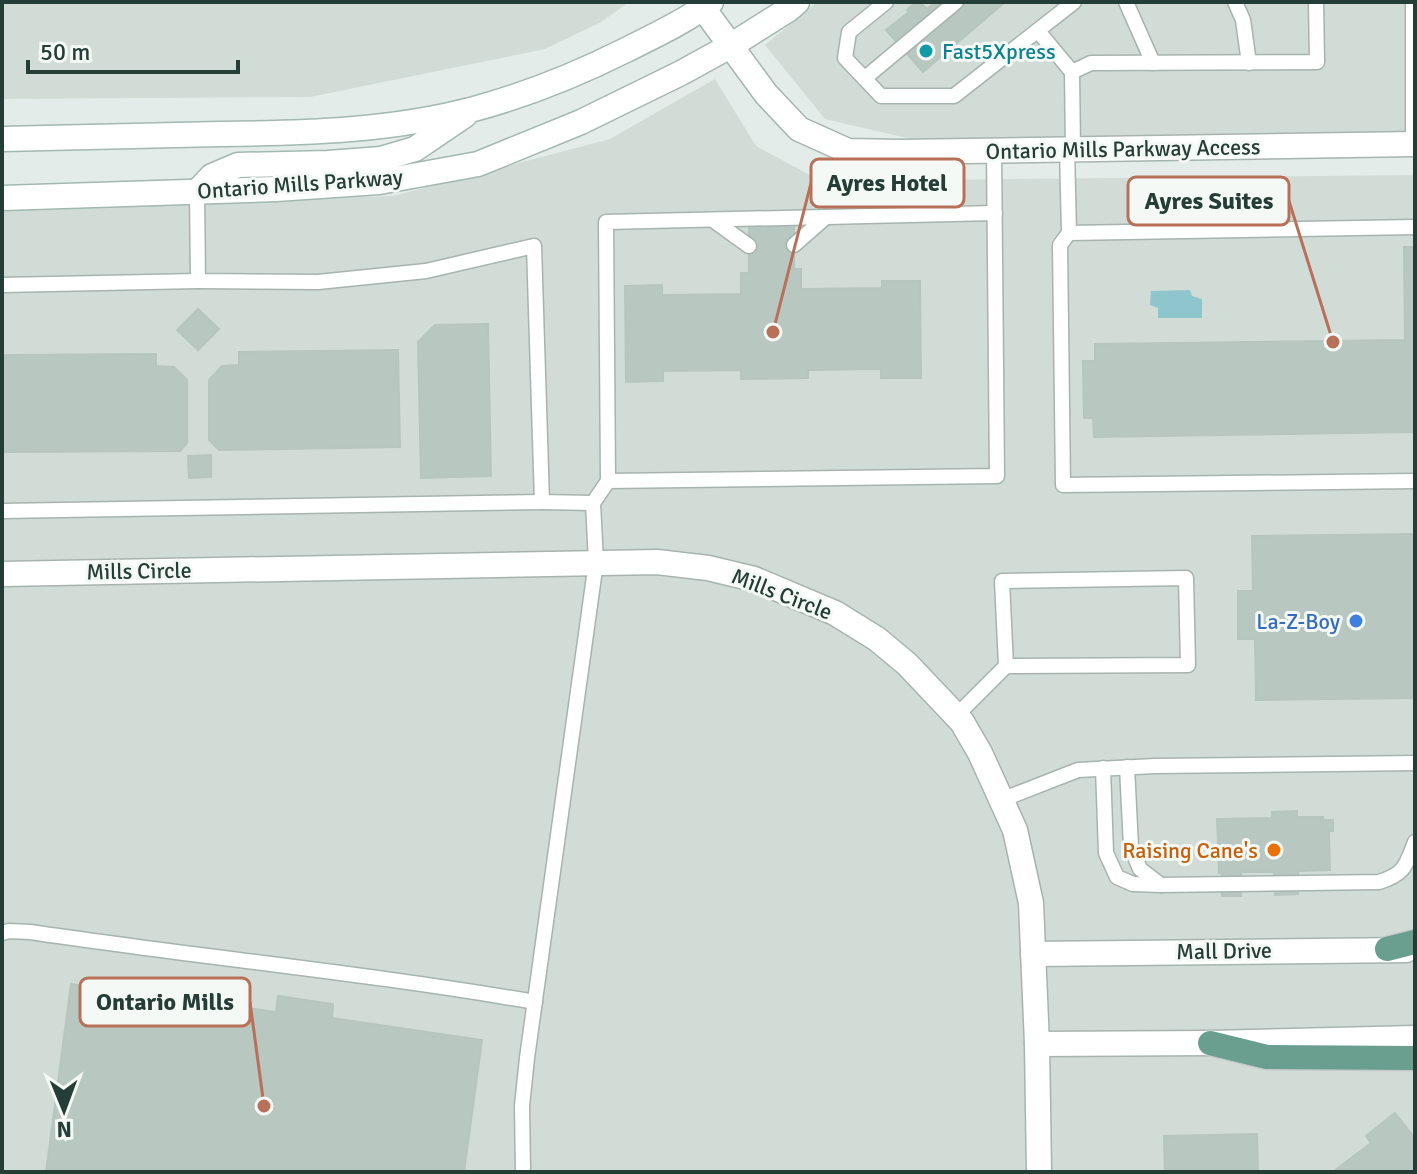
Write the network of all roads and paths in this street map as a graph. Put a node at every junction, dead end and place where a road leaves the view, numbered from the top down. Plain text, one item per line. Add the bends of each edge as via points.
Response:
1 (797, 2) edge
2 (886, 2) edge
3 (956, 2) edge
4 (1074, 2) edge
5 (1126, 2) edge
6 (1235, 2) edge
7 (1316, 2) edge
8 (1413, 2) edge
9 (702, 3) edge
10 (1038, 31) junction
11 (732, 45) junction
12 (1153, 63) junction
13 (1249, 63) junction
14 (1072, 72) junction
15 (865, 78) junction
16 (473, 109) junction
17 (2, 139) edge
18 (1414, 144) edge
19 (1070, 149) junction
20 (994, 151) junction
21 (197, 192) junction
22 (2, 198) edge
23 (995, 213) junction
24 (826, 217) junction
25 (713, 220) junction
26 (1415, 227) edge
27 (1069, 233) junction
28 (794, 245) dead end
29 (749, 246) dead end
30 (198, 281) junction
31 (2, 285) edge
32 (608, 481) junction
33 (1415, 481) edge
34 (542, 502) junction
35 (593, 503) junction
36 (2, 511) edge
37 (596, 562) junction
38 (2, 574) edge
39 (1006, 666) junction
40 (956, 716) junction
41 (1415, 763) edge
42 (1127, 767) junction
43 (1103, 768) junction
44 (1001, 800) junction
45 (1415, 842) edge
46 (1161, 885) junction
47 (2, 933) edge
48 (1415, 942) edge
49 (1387, 949) junction
50 (1415, 951) edge
51 (1033, 954) junction
52 (535, 1002) junction
53 (1415, 1038) edge
54 (1210, 1043) junction
55 (1037, 1044) junction
56 (1415, 1058) edge
57 (523, 1172) edge
58 (1039, 1172) edge

1 - 11 street, Ontario Mills Parkway
2 - 15 lane via 849,32 845,58
3 - 15 lane
4 - 10 lane
5 - 12 lane
6 - 13 lane
7 - 13 lane via 1317,62
8 - 18 lane
9 - 11 street, Ontario Mills Parkway Access
9 - 16 street via 598,64
10 - 14 lane
10 - 15 lane via 954,96 881,96
11 - 20 street, Ontario Mills Parkway Access via 799,129 848,151
11 - 21 street, Ontario Mills Parkway via 581,122 478,164 379,182
12 - 13 lane
12 - 14 lane via 1091,63
14 - 19 lane
16 - 17 street via 301,133
16 - 21 street via 415,149 381,159 238,165 212,176
18 - 19 street, Ontario Mills Parkway Access
19 - 20 street, Ontario Mills Parkway Access
19 - 27 lane
20 - 23 lane
21 - 22 street, Ontario Mills Parkway
21 - 30 lane
23 - 24 lane
23 - 32 lane via 997,476
24 - 25 lane
24 - 28 lane
25 - 29 lane
25 - 32 lane via 606,222
26 - 27 lane
27 - 33 lane via 1060,245 1063,485
30 - 31 lane
30 - 34 lane via 318,282 426,271 534,246
32 - 35 lane
34 - 35 lane
34 - 36 lane
35 - 37 lane
37 - 38 street, Mills Circle
37 - 40 street, Mills Circle via 708,568 754,579 835,613 907,664
37 - 52 lane
39 - 39 lane via 1188,665 1186,578 1002,581
39 - 40 lane
40 - 44 street, Mills Circle
41 - 42 lane
42 - 43 lane
42 - 46 lane via 1131,847 1140,869
43 - 44 lane via 1078,770
43 - 46 lane via 1106,853 1117,877 1133,884
44 - 51 street, Mills Circle via 1015,830 1028,888
45 - 46 lane via 1403,870 1379,882
47 - 52 lane via 30,932 281,964
48 - 49 main road
49 - 50 street, Mall Drive
49 - 51 street, Mall Drive
51 - 55 street, Mills Circle
52 - 57 lane via 522,1106
53 - 54 street
54 - 55 street
54 - 56 main road via 1267,1057
55 - 58 street, Mills Circle

